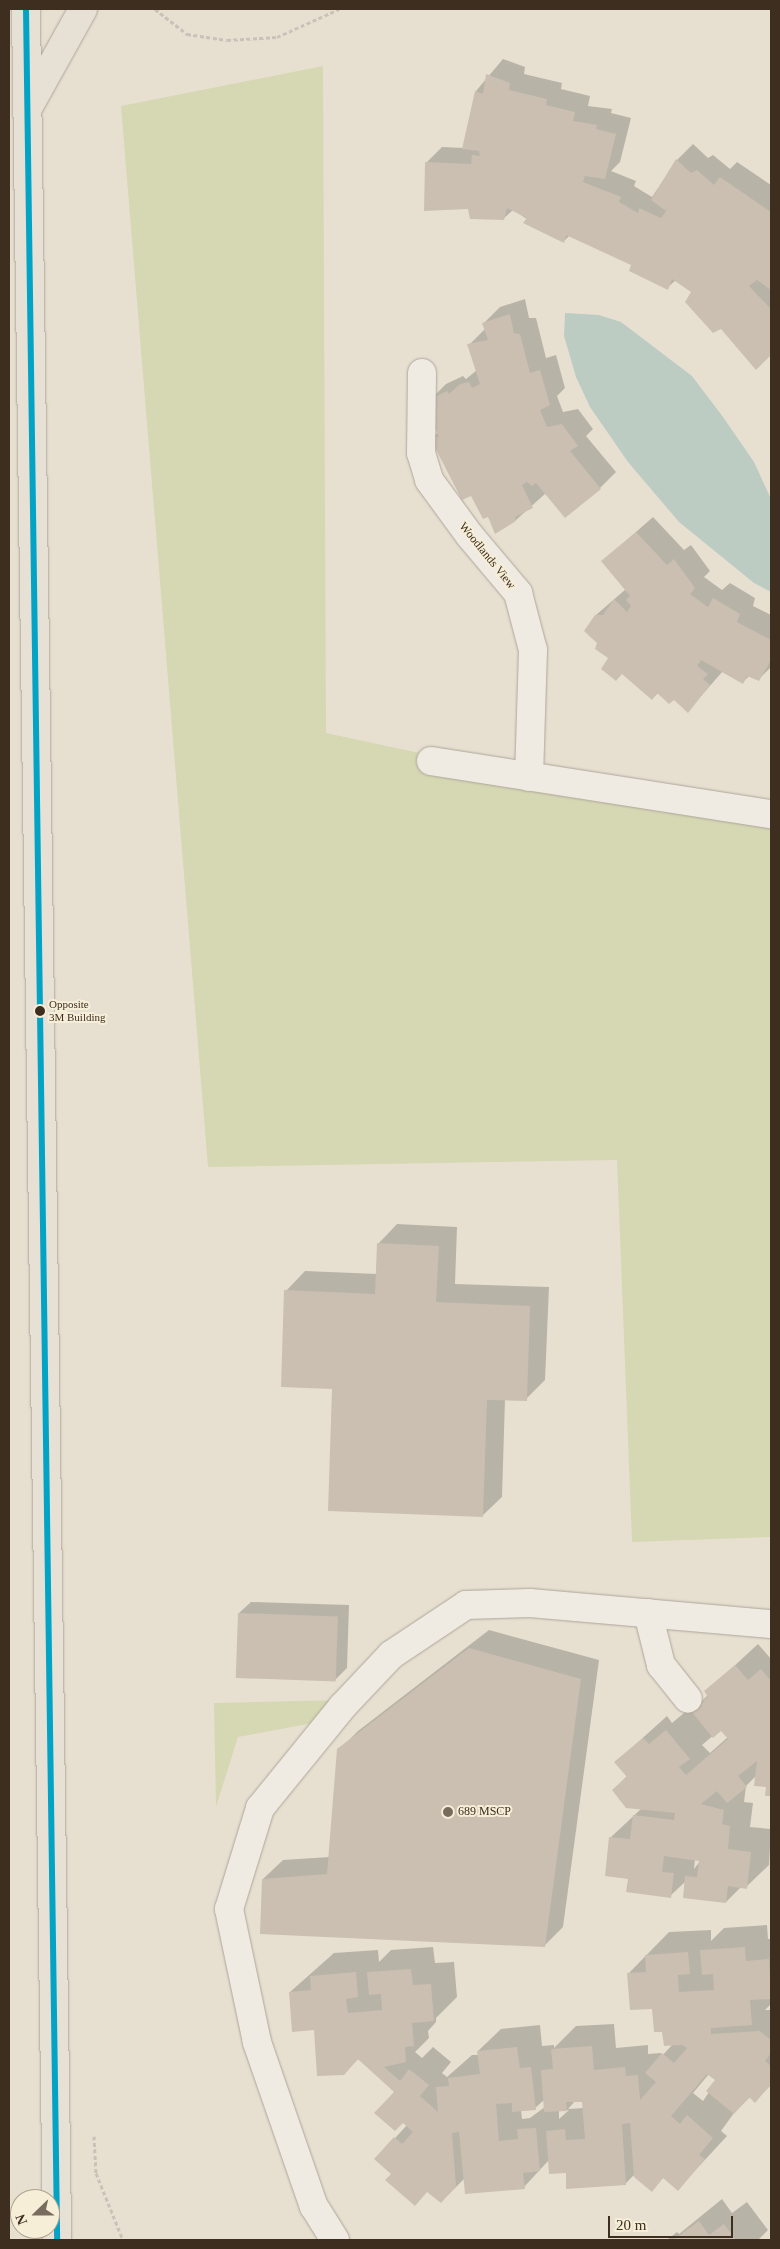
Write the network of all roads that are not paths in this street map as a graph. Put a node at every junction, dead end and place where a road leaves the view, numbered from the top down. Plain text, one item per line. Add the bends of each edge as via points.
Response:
1 (26, 9) edge
2 (84, 9) edge
3 (28, 110) junction
4 (422, 373) dead end
5 (431, 761) dead end
6 (529, 776) junction
7 (771, 814) edge
8 (648, 1613) junction
9 (771, 1624) edge
10 (688, 1699) dead end
11 (56, 2189) edge
12 (60, 2215) edge
13 (76, 2240) edge
14 (335, 2240) edge

1 - 3 main road
2 - 3 main road
3 - 11 main road
4 - 6 street, Woodlands View via 421,453 429,480 518,593 533,650
5 - 6 street
6 - 7 street
8 - 9 street
8 - 10 street via 660,1666
8 - 14 street via 530,1603 466,1605 391,1655 343,1706 260,1808 229,1909 257,2042 314,2207
12 - 13 main road

